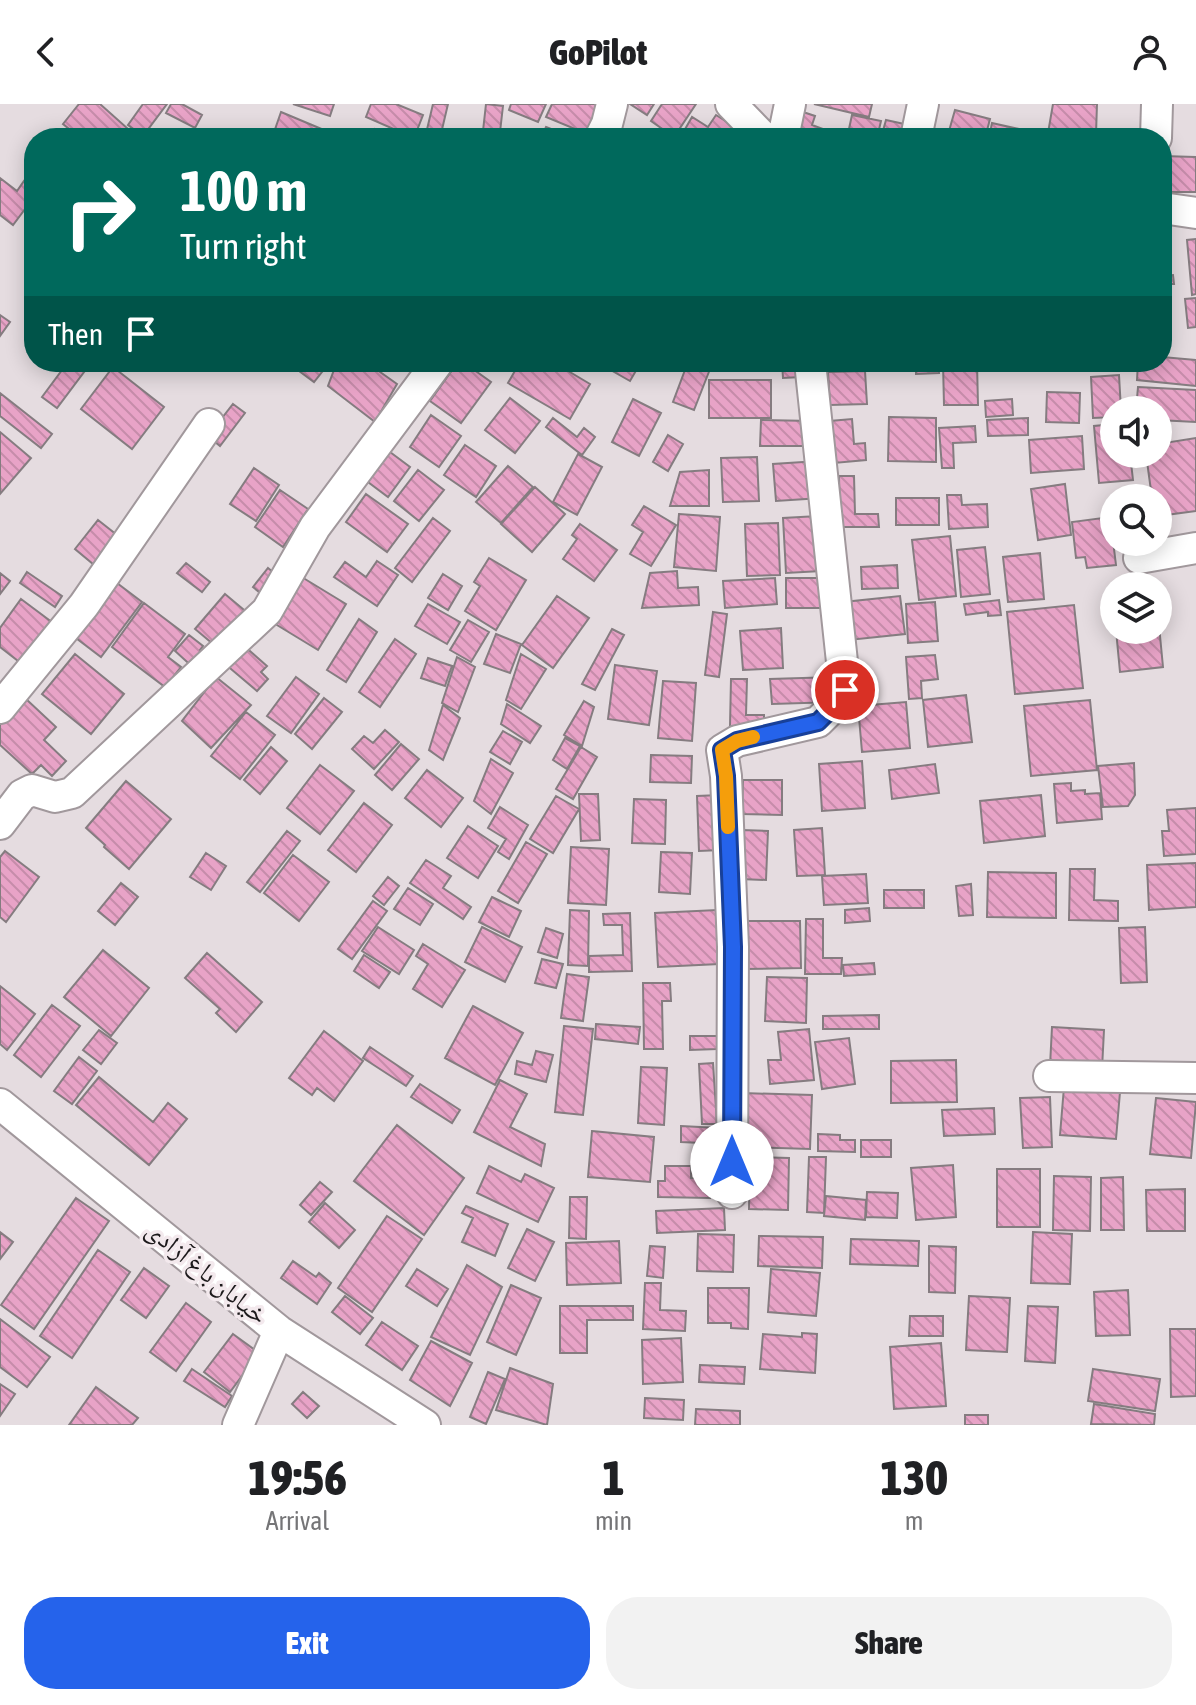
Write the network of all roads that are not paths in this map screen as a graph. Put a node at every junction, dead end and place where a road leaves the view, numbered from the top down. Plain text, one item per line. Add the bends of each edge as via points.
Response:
1 (612, 104) edge
2 (731, 104) edge
3 (790, 104) edge
4 (923, 104) edge
5 (1157, 104) edge
6 (605, 128) edge
7 (754, 128) edge
8 (785, 128) edge
9 (918, 128) edge
10 (1156, 128) edge
11 (1172, 209) edge
12 (1196, 213) edge
13 (431, 372) edge
14 (811, 372) edge
15 (209, 424) dead end
16 (1196, 548) edge
17 (1139, 558) dead end
18 (0, 708) edge
19 (0, 824) edge
20 (1049, 1076) dead end
21 (1196, 1078) edge
22 (3, 1112) edge
23 (732, 1193) dead end
24 (279, 1331) junction
25 (238, 1425) edge
26 (425, 1425) edge

1 - 6 street
2 - 7 street
3 - 8 street
4 - 9 street
5 - 10 street
11 - 12 street
13 - 19 street via 315,527 267,611 72,793 55,797 32,790
14 - 23 street via 845,690 818,722 737,741 722,750 733,947
15 - 18 street via 84,605
16 - 17 street
20 - 21 street
22 - 24 street, خیابان باغ آزادی
24 - 25 street
24 - 26 street, خیابان باغ آزادی

